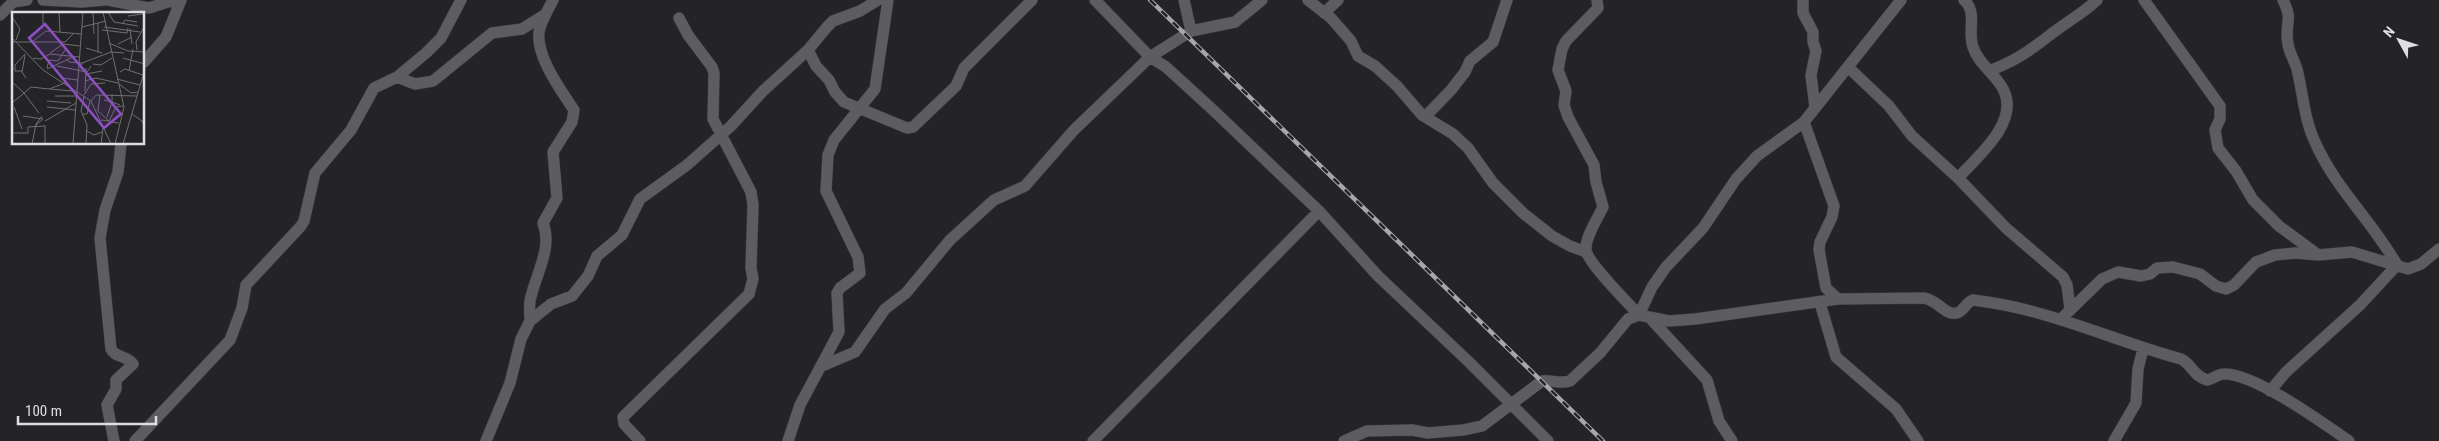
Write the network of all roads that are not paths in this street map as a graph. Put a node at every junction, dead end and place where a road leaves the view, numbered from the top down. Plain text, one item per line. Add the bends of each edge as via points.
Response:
1 (27, 0) edge
2 (44, 0) edge
3 (107, 0) edge
4 (174, 0) edge
5 (181, 0) edge
6 (461, 0) edge
7 (553, 0) edge
8 (878, 0) edge
9 (888, 0) edge
10 (1032, 0) edge
11 (1095, 0) edge
12 (1184, 0) edge
13 (1262, 0) edge
14 (1308, 0) edge
15 (1338, 0) edge
16 (1507, 0) edge
17 (1597, 0) edge
18 (1803, 0) edge
19 (1886, 0) edge
20 (1901, 0) edge
21 (1964, 0) edge
22 (2097, 0) edge
23 (2144, 0) edge
24 (2283, 0) edge
25 (1891, 11) junction
26 (1324, 13) junction
27 (546, 14) junction
28 (0, 15) edge
29 (679, 18) dead end
30 (1191, 31) junction
31 (808, 50) junction
32 (1150, 57) junction
33 (145, 61) edge
34 (1848, 67) junction
35 (1989, 71) junction
36 (397, 77) junction
37 (1815, 107) junction
38 (860, 109) junction
39 (1425, 118) junction
40 (1804, 122) junction
41 (720, 135) junction
42 (121, 145) edge
43 (1958, 178) junction
44 (1319, 212) junction
45 (2439, 249) edge
46 (1586, 252) junction
47 (2318, 255) junction
48 (2397, 265) junction
49 (1838, 299) junction
50 (1820, 303) junction
51 (2070, 309) junction
52 (1645, 316) junction
53 (2061, 319) junction
54 (530, 321) junction
55 (2144, 349) junction
56 (822, 366) junction
57 (2270, 391) junction
58 (1512, 404) junction
59 (1440, 432) junction
60 (114, 441) edge
61 (134, 441) edge
62 (486, 441) edge
63 (640, 441) edge
64 (788, 441) edge
65 (1093, 441) edge
66 (1344, 441) edge
67 (1430, 441) edge
68 (1548, 441) edge
69 (1732, 441) edge
70 (1918, 441) edge
71 (2114, 441) edge
72 (2349, 441) edge

1 - 28 street via 13,2
2 - 3 street
3 - 4 street via 149,8
5 - 33 street via 166,37
6 - 36 street via 441,38
7 - 27 street
8 - 31 street via 833,21
9 - 38 street via 875,89
10 - 38 street via 964,68 956,86 913,127 907,128
11 - 32 street
12 - 30 street
13 - 30 street via 1235,22
14 - 26 street
15 - 26 street
16 - 39 street via 1493,42 1470,61 1452,90
17 - 46 street via 1598,8 1582,22 1562,48 1558,70 1566,91 1564,105 1594,165 1603,207
18 - 37 street via 1803,13 1813,32 1812,42 1816,51 1811,84
19 - 25 street
20 - 25 street
21 - 35 street via 1972,13 1974,52
22 - 35 street via 2076,19 2015,61
23 - 47 street via 2220,106 2220,119 2215,130 2218,148 2253,200 2279,226
24 - 48 street via 2289,13 2288,46 2297,69 2314,141
25 - 34 street
26 - 39 street via 1352,41 1358,56 1397,86
27 - 36 street via 522,30 492,34 433,81 415,84
27 - 54 street via 539,34 548,70 574,110 574,116 553,152 557,198 544,220 547,231 544,254 530,300
29 - 41 street via 712,67 712,111
30 - 32 street
31 - 38 street via 835,92 844,102
31 - 41 street
32 - 44 street via 1166,67 1212,109
32 - 56 street via 1074,130 1024,186 994,200 950,240 906,293 885,310 855,352
34 - 37 street
34 - 43 street via 1889,106 1912,136
35 - 43 street via 2004,91 2004,122
36 - 61 street via 374,88 351,130 316,173 301,226 246,285 233,336
37 - 40 street
38 - 56 street via 834,140 828,155 826,191 861,268 857,276 837,293 839,332
39 - 46 street via 1453,134 1468,148 1493,183 1528,217 1552,236
40 - 49 street via 1834,206 1820,250 1826,288
40 - 52 street via 1758,156 1736,179 1703,228 1652,287
41 - 54 street via 687,165 640,199 622,235 596,256 588,276 572,296 551,304
41 - 63 street via 743,174 753,204 752,288 623,417 624,424
42 - 60 street via 118,172 105,210 100,238 111,349 115,355 129,359 133,364 118,377 107,405
43 - 51 street via 2006,228 2063,277
44 - 58 street via 1378,276
44 - 65 street
45 - 48 street via 2415,268
46 - 52 street via 1593,265
47 - 48 street via 2352,252
47 - 51 street via 2295,253 2266,258 2256,262 2226,289 2173,266 2157,268 2142,276 2118,272 2102,279 2089,295
48 - 57 street
49 - 50 street
49 - 53 street via 1924,298 1932,299 1953,313 1960,312 1973,300 2005,304
50 - 52 street via 1694,320 1669,321
50 - 70 street via 1836,357 1896,409
51 - 53 street
52 - 58 street via 1628,319 1600,353 1570,381 1542,381
52 - 69 street via 1707,380 1718,421
53 - 55 street
54 - 62 street via 521,339 510,383
55 - 57 street via 2188,362 2191,371 2206,380 2225,374
55 - 71 street via 2138,369 2136,403
56 - 64 street via 800,405
57 - 72 street
58 - 59 street via 1482,426
58 - 68 street
59 - 66 street via 1367,432
59 - 67 street

